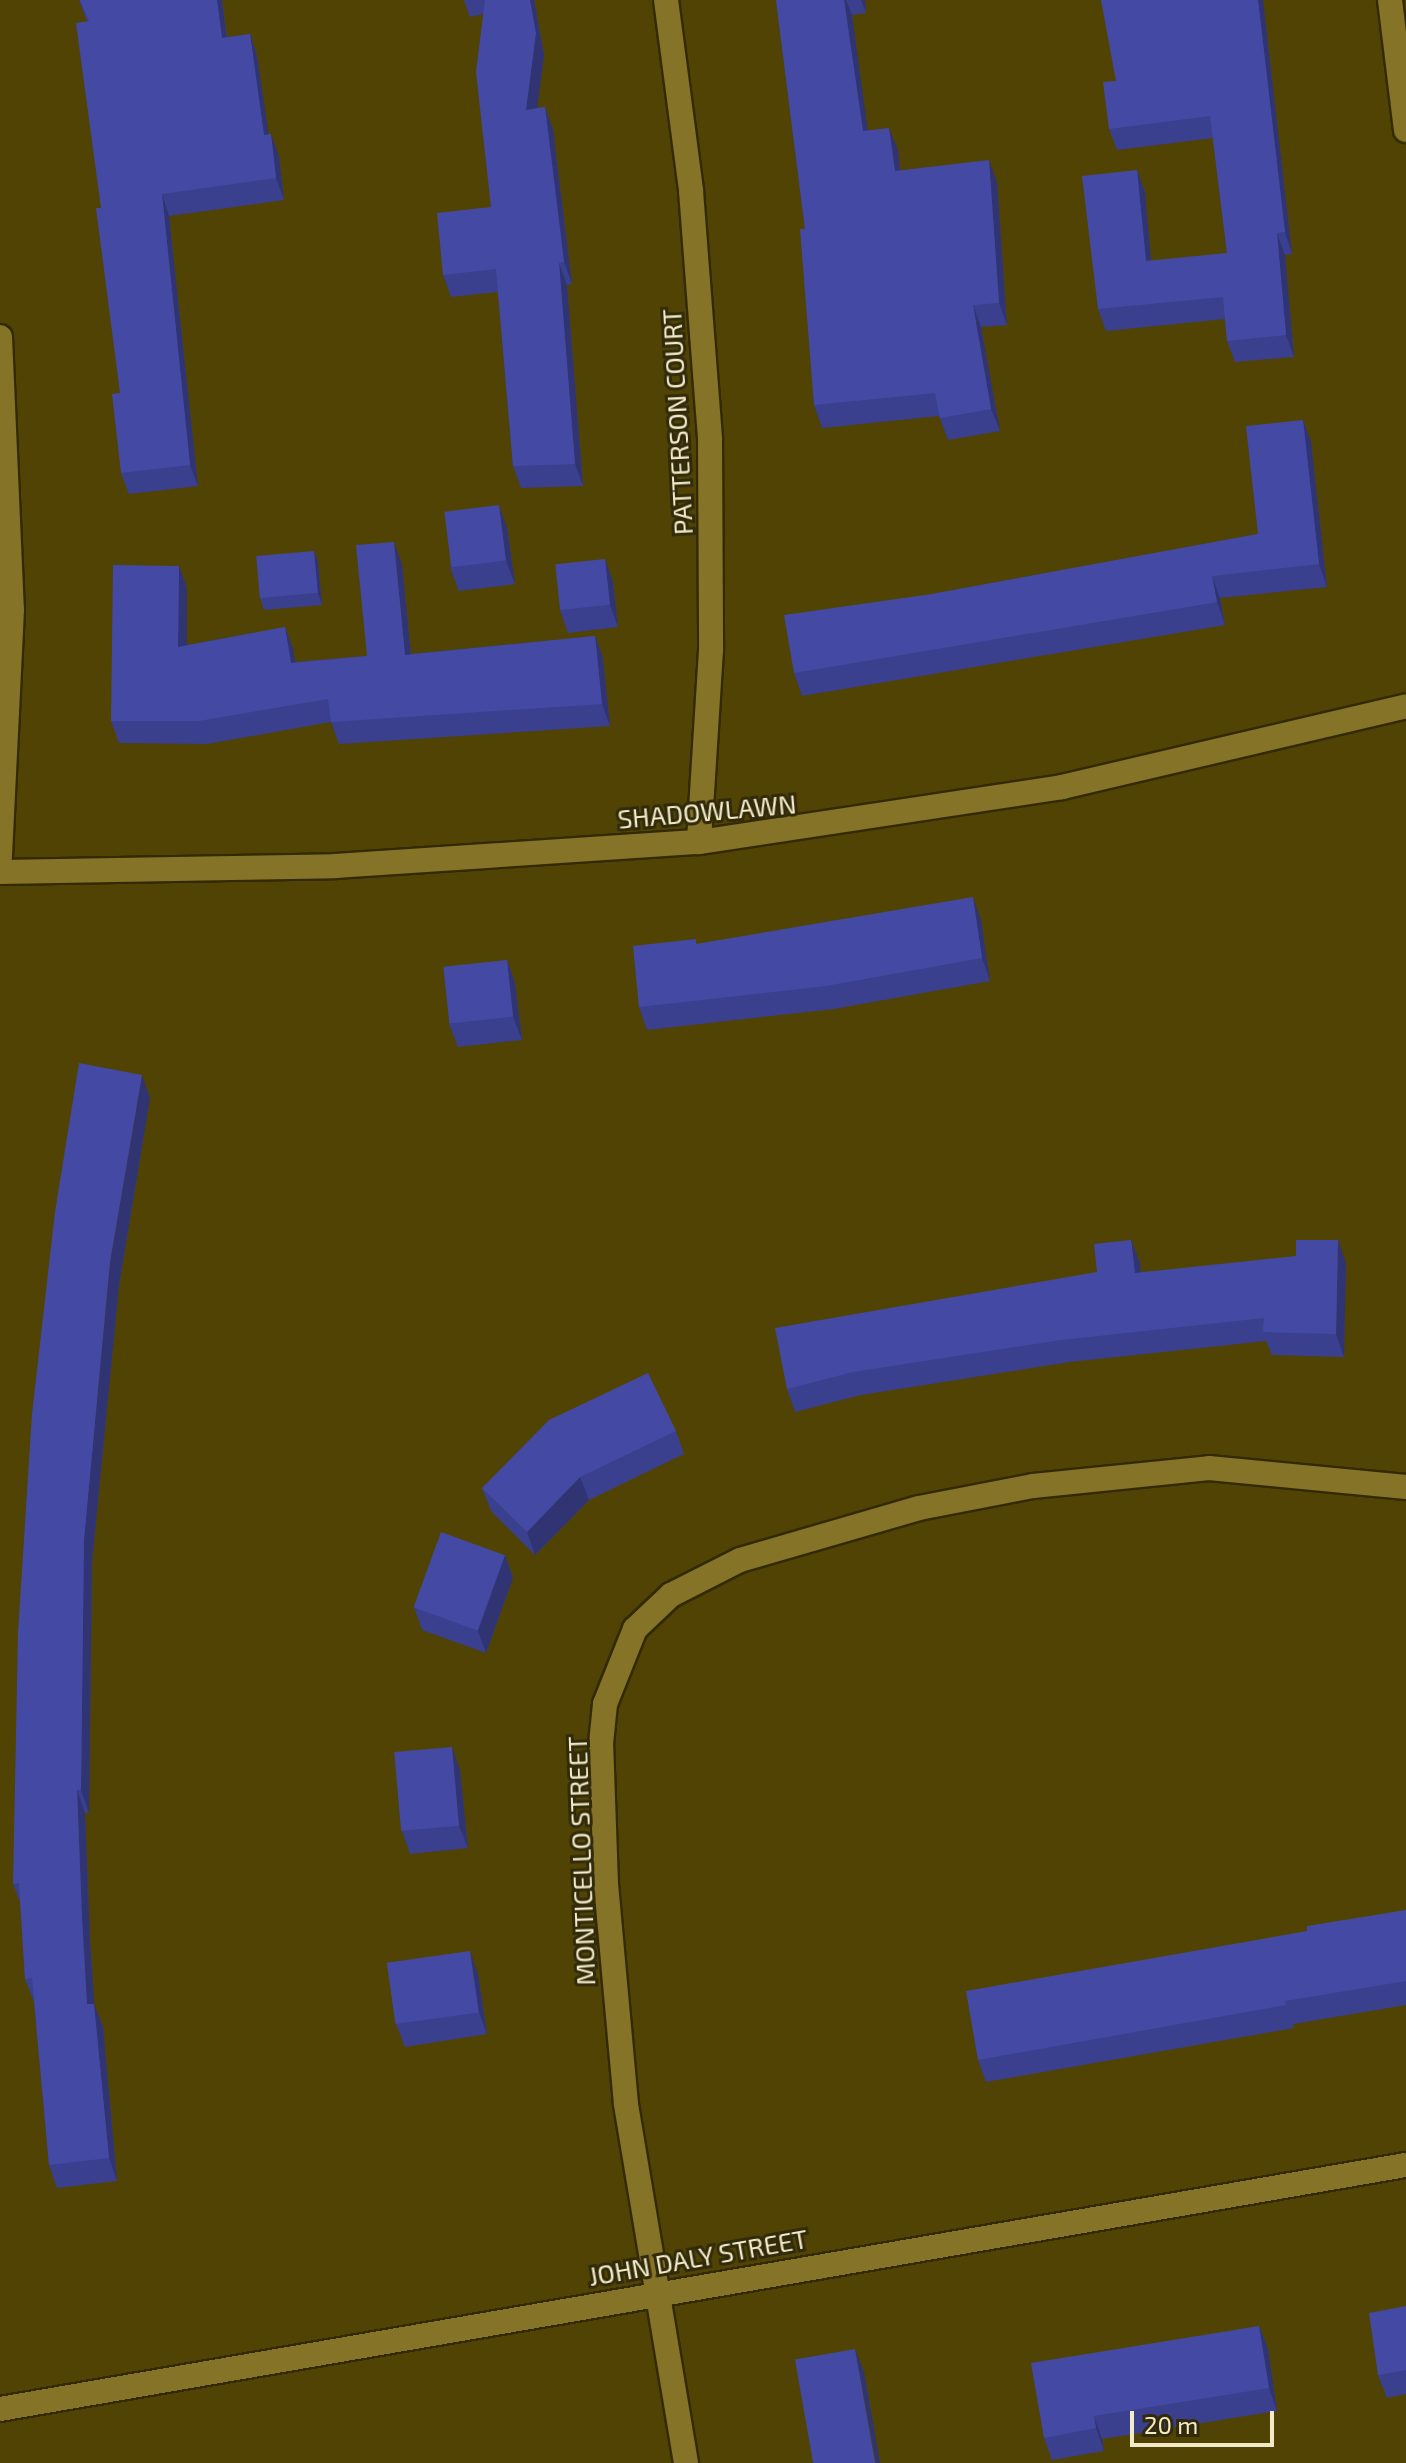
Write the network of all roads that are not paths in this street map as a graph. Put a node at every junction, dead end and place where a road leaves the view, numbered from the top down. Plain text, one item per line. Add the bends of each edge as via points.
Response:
1 (666, 0) edge
2 (1390, 0) edge
3 (1406, 130) edge
4 (0, 337) edge
5 (1406, 706) edge
6 (699, 842) junction
7 (0, 857) edge
8 (0, 872) edge
9 (1406, 1487) edge
10 (1406, 2165) edge
11 (656, 2292) junction
12 (0, 2409) edge
13 (686, 2463) edge

1 - 6 street, PATTERSON COURT via 691,191 710,440 711,650
2 - 3 street
4 - 7 street via 12,610
5 - 6 street, SHADOWLAWN via 1062,787
6 - 8 street, SHADOWLAWN via 335,866
9 - 11 street, MONTICELLO STREET via 1209,1468 1033,1486 919,1508 785,1546 700,1579 635,1629 614,1675 601,1744 616,2011
10 - 11 street, JOHN DALY STREET
11 - 12 street, JOHN DALY STREET
11 - 13 street, MONTICELLO STREET

